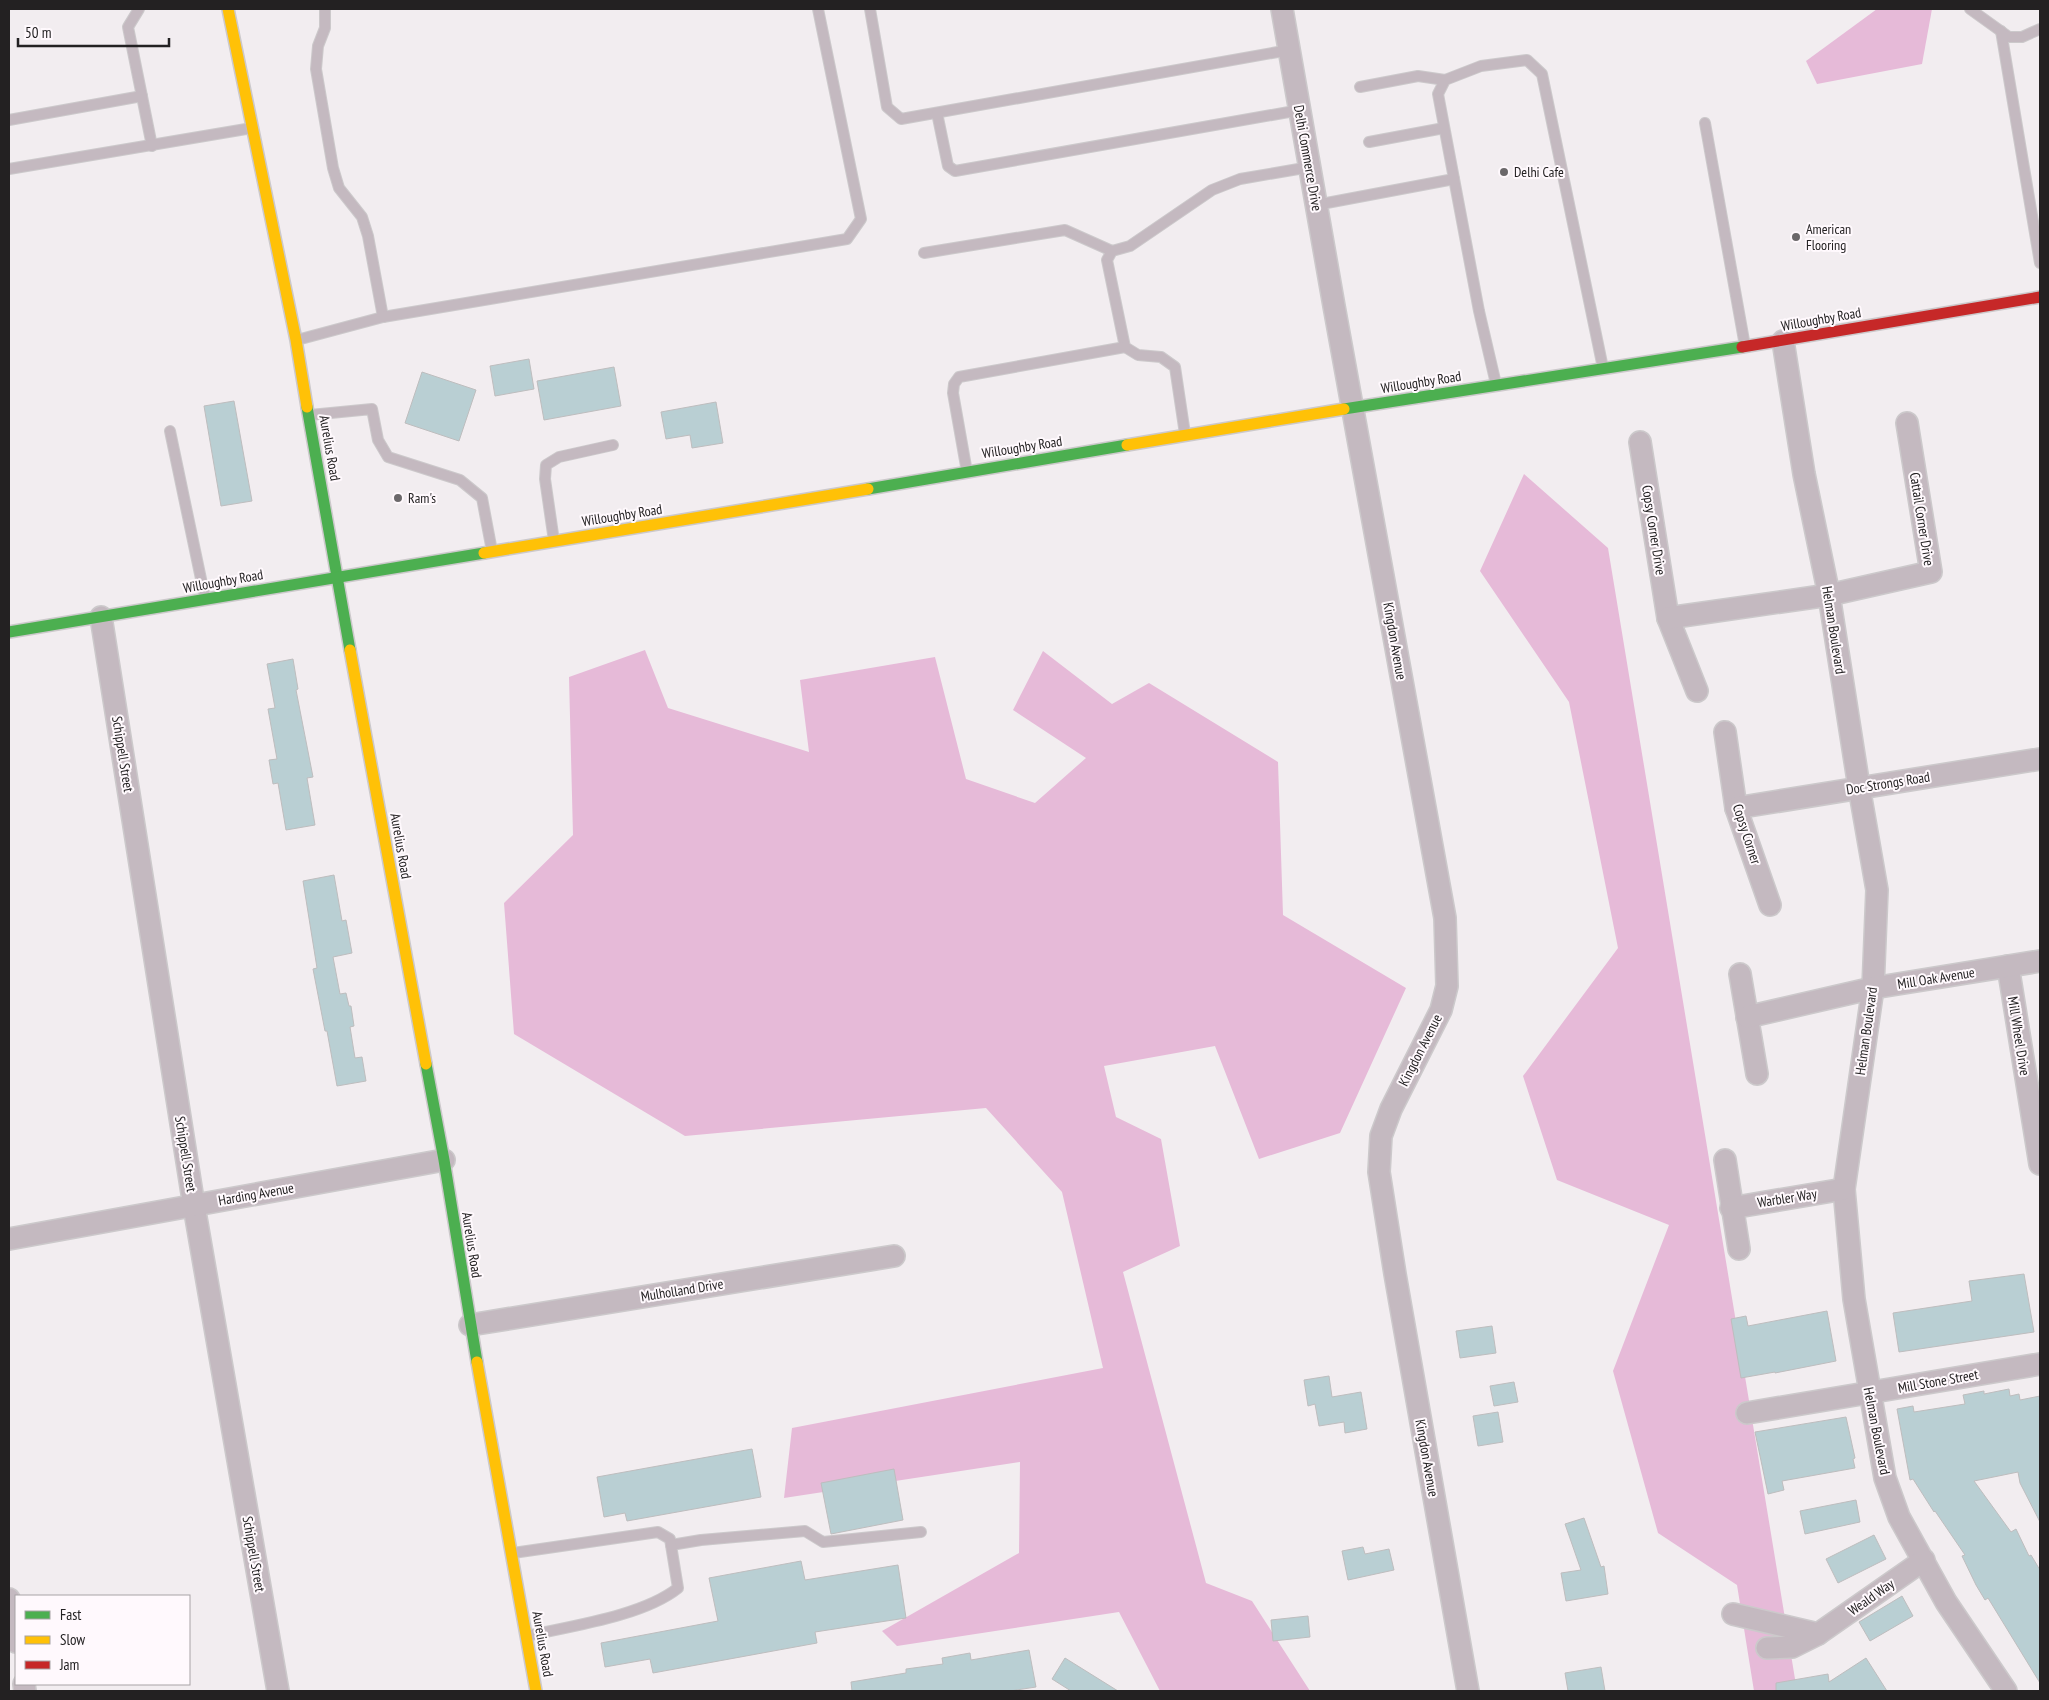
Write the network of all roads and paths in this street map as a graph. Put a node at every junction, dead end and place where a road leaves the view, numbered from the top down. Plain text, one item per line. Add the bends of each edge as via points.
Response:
1 (139, 9) edge
2 (228, 9) edge
3 (325, 9) edge
4 (818, 9) edge
5 (870, 9) edge
6 (1282, 9) edge
7 (1970, 9) edge
8 (2040, 29) edge
9 (2001, 31) junction
10 (1289, 50) junction
11 (1445, 80) junction
12 (1360, 87) dead end
13 (142, 96) junction
14 (1300, 110) junction
15 (936, 113) junction
16 (9, 120) edge
17 (1706, 123) dead end
18 (253, 128) junction
19 (1444, 128) junction
20 (1369, 142) dead end
21 (152, 146) junction
22 (1310, 167) junction
23 (9, 169) edge
24 (1454, 179) junction
25 (1316, 205) junction
26 (1112, 251) junction
27 (924, 253) dead end
28 (2040, 263) edge
29 (2040, 297) edge
30 (383, 317) junction
31 (296, 340) junction
32 (1783, 341) junction
33 (1125, 347) junction
34 (1746, 347) junction
35 (1603, 369) junction
36 (1496, 385) junction
37 (1352, 408) junction
38 (309, 415) junction
39 (1907, 423) dead end
40 (170, 431) dead end
41 (1186, 435) junction
42 (1640, 442) dead end
43 (613, 445) dead end
44 (967, 472) junction
45 (554, 542) junction
46 (492, 552) junction
47 (336, 577) junction
48 (1829, 594) junction
49 (205, 599) junction
50 (101, 617) junction
51 (1668, 618) junction
52 (9, 632) edge
53 (1697, 691) dead end
54 (1725, 732) dead end
55 (2040, 759) edge
56 (1859, 787) junction
57 (1736, 808) junction
58 (1770, 905) dead end
59 (2040, 961) edge
60 (2008, 966) junction
61 (1740, 974) dead end
62 (1873, 988) junction
63 (1747, 1016) junction
64 (1757, 1074) dead end
65 (444, 1160) junction
66 (1725, 1160) dead end
67 (2040, 1164) edge
68 (1844, 1189) junction
69 (194, 1206) junction
70 (1731, 1208) junction
71 (9, 1239) edge
72 (1739, 1249) dead end
73 (894, 1256) dead end
74 (470, 1324) junction
75 (2040, 1364) edge
76 (1870, 1393) junction
77 (1747, 1413) dead end
78 (921, 1532) dead end
79 (671, 1545) junction
80 (511, 1553) junction
81 (1924, 1560) junction
82 (9, 1599) edge
83 (1733, 1614) dead end
84 (1818, 1634) junction
85 (15, 1636) edge
86 (526, 1636) junction
87 (1766, 1648) dead end
88 (278, 1691) edge
89 (536, 1691) edge
90 (1468, 1691) edge
91 (2006, 1691) edge

1 - 13 lane via 128,27
2 - 18 street, Aurelius Road
3 - 30 lane via 325,28 318,46 316,69 333,168 339,188 362,218
4 - 30 lane via 861,219 847,239
5 - 15 lane via 887,107 901,119
6 - 10 street, Delhi Commerce Drive
7 - 9 lane
8 - 9 lane via 2022,37 2009,37
9 - 28 lane
10 - 14 street, Delhi Commerce Drive
10 - 15 lane
11 - 12 lane via 1418,76
11 - 19 lane via 1438,94
11 - 35 lane via 1481,66 1527,60 1542,74
13 - 16 lane
13 - 21 lane
14 - 15 lane via 955,171 948,166
14 - 22 street, Delhi Commerce Drive
17 - 34 lane
18 - 21 lane
18 - 31 street, Aurelius Road
19 - 20 lane
19 - 24 lane
21 - 23 lane
22 - 25 street, Delhi Commerce Drive
22 - 26 lane via 1240,179 1212,190 1130,246
24 - 25 lane
24 - 36 lane
25 - 37 street, Delhi Commerce Drive
26 - 27 lane via 1064,230
26 - 33 lane via 1106,260
29 - 32 street, Willoughby Road
30 - 31 lane
31 - 38 street, Aurelius Road
32 - 34 street, Willoughby Road
32 - 48 street, Helman Boulevard via 1804,474
33 - 41 lane via 1138,355 1161,357 1175,367
33 - 44 lane via 959,377 953,393
34 - 35 street, Willoughby Road
35 - 36 street, Willoughby Road
36 - 37 street, Willoughby Road
37 - 41 street, Willoughby Road
37 - 90 street, Kingdon Avenue via 1445,918 1447,986 1441,1010 1391,1109 1381,1136 1379,1172
38 - 46 lane via 372,409 378,440 388,457 460,480 482,498
38 - 47 street, Aurelius Road
39 - 48 street, Cattail Corner Drive via 1931,572
40 - 49 lane
41 - 44 street, Willoughby Road
42 - 51 street, Copsy Corner Drive
43 - 45 lane via 559,456 546,465
44 - 45 street, Willoughby Road
45 - 46 street, Willoughby Road
46 - 47 street, Willoughby Road
47 - 49 street, Willoughby Road
47 - 65 street, Aurelius Road
48 - 51 street
48 - 56 street, Helman Boulevard
49 - 50 street, Willoughby Road
50 - 52 street, Willoughby Road
50 - 69 street, Schippell Street
51 - 53 street, Copsy Corner Drive
54 - 57 street, Copsy Corner
55 - 56 street, Doc Strongs Road
56 - 57 street, Doc Strongs Road
56 - 62 street, Helman Boulevard via 1877,890
57 - 58 street, Copsy Corner
59 - 60 street, Mill Oak Avenue
60 - 62 street, Mill Oak Avenue
60 - 67 street, Mill Wheel Drive
61 - 63 street
62 - 63 street, Mill Oak Avenue
62 - 68 street, Helman Boulevard
63 - 64 street
65 - 69 street, Harding Avenue
65 - 74 street, Aurelius Road
66 - 70 street
68 - 70 street, Warbler Way
68 - 76 street, Helman Boulevard via 1854,1299
69 - 71 street, Harding Avenue
69 - 88 street, Schippell Street
70 - 72 street
73 - 74 street, Mulholland Drive
74 - 80 street, Aurelius Road
75 - 76 street, Mill Stone Street
76 - 77 street, Mill Stone Street
76 - 81 street, Helman Boulevard via 1885,1478 1899,1517
78 - 79 lane via 823,1542 805,1531
79 - 80 lane via 670,1539 658,1532
79 - 86 lane via 678,1588 668,1596 614,1617
80 - 86 street, Aurelius Road
81 - 84 street, Weald Way
81 - 91 street, Helman Boulevard via 1946,1602
82 - 85 street
83 - 84 street
84 - 87 street, Weald Way via 1792,1647
86 - 89 street, Aurelius Road

